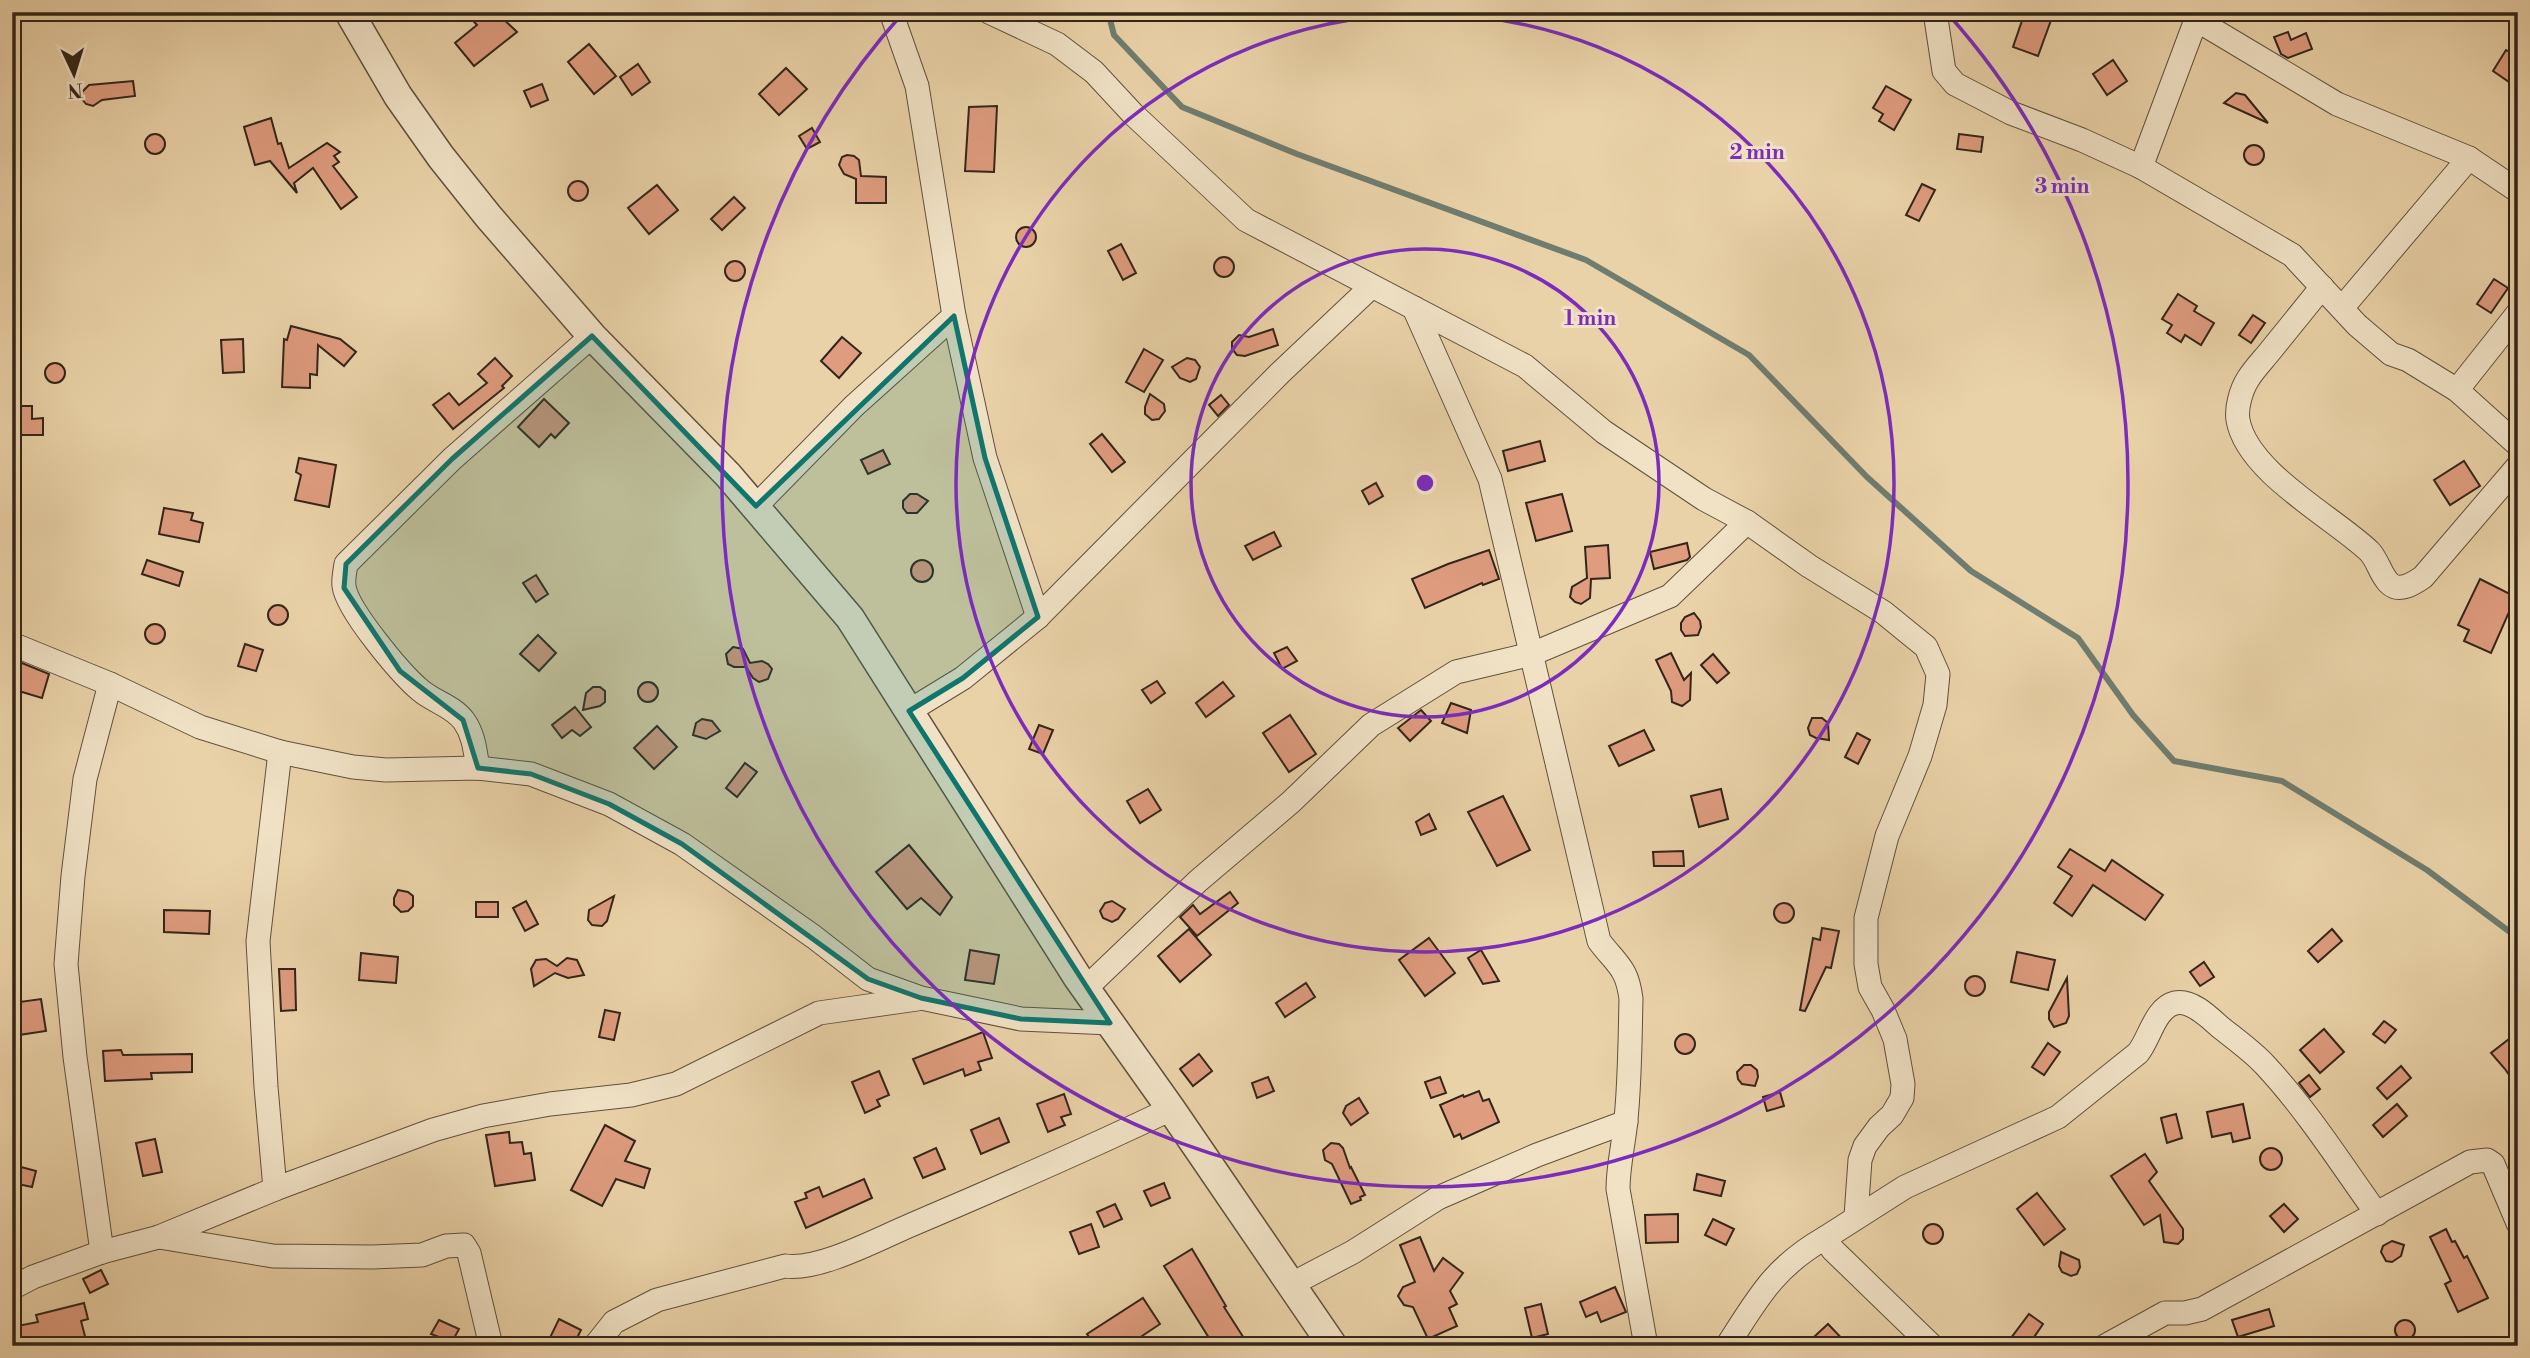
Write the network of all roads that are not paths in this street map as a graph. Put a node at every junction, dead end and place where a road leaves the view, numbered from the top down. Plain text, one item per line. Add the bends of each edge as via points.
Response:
1 (349, 12) edge
2 (891, 12) edge
3 (989, 12) edge
4 (1935, 12) edge
5 (2197, 16) edge
6 (2469, 158) junction
7 (2141, 167) junction
8 (2518, 191) edge
9 (1371, 286) junction
10 (2322, 287) junction
11 (1414, 308) junction
12 (2342, 308) junction
13 (2518, 313) edge
14 (954, 316) junction
15 (592, 337) junction
16 (2457, 390) junction
17 (2518, 445) edge
18 (2518, 466) edge
19 (756, 506) junction
20 (1747, 522) junction
21 (1038, 617) junction
22 (12, 644) edge
23 (1532, 654) junction
24 (110, 684) junction
25 (909, 711) junction
26 (280, 752) junction
27 (478, 768) junction
28 (1085, 989) junction
29 (922, 998) junction
30 (1110, 1023) junction
31 (1171, 1109) junction
32 (1626, 1122) junction
33 (275, 1189) junction
34 (2377, 1214) junction
35 (1856, 1216) junction
36 (2518, 1223) edge
37 (159, 1237) junction
38 (1825, 1238) junction
39 (102, 1252) junction
40 (1290, 1285) junction
41 (12, 1288) edge
42 (491, 1346) edge
43 (595, 1346) edge
44 (1333, 1346) edge
45 (1646, 1346) edge
46 (1727, 1346) edge
47 (1932, 1346) edge
48 (2105, 1346) edge

1 - 15 street via 398,96 441,157
2 - 14 street via 917,86
3 - 9 street via 1057,44 1094,72 1247,220
4 - 7 street via 1944,71 1955,84 2011,113
5 - 6 street via 2337,104
5 - 7 street
6 - 8 street
6 - 12 street
7 - 10 street via 2292,255
9 - 11 street
9 - 21 street
10 - 12 street
10 - 18 street via 2248,379 2238,420 2264,465 2372,554 2389,583 2410,586 2423,577
11 - 20 street via 1525,366 1604,432
11 - 23 street via 1490,479
12 - 16 street via 2391,355 2408,360
13 - 16 street
14 - 19 street via 854,406
14 - 21 street via 985,458
15 - 19 street
15 - 27 street via 452,459 346,565 344,588 359,616 400,671 463,720 472,737
16 - 17 street
19 - 25 street via 850,618
20 - 23 street via 1670,596
20 - 35 street via 1883,612 1926,647 1938,674 1920,756 1887,836 1867,918 1870,988 1895,1039 1903,1084 1902,1098 1865,1146 1860,1160
21 - 25 street via 963,678
22 - 24 street
23 - 28 street via 1456,672 1371,725
23 - 32 street via 1599,941 1624,969 1629,984
24 - 26 street via 200,727
24 - 39 street via 85,779 66,964
25 - 28 street
26 - 27 street via 353,767
26 - 33 street via 257,941
27 - 29 street via 531,774 609,804 682,844 868,979
28 - 30 street
29 - 30 street via 1021,1020
29 - 33 street via 819,1013 676,1084 483,1116
30 - 31 street
31 - 40 street
31 - 43 street via 1081,1152 807,1267 785,1266 657,1300 614,1322
32 - 40 street via 1537,1154 1438,1198
32 - 45 street via 1618,1189
33 - 37 street
34 - 35 street via 2264,1063 2185,1002 2163,1008 2138,1053 2058,1117 1905,1187
34 - 36 street via 2470,1162 2487,1160 2498,1173
34 - 48 street via 2202,1309 2165,1313
35 - 38 street
37 - 39 street
37 - 42 street via 273,1256 372,1258 422,1255 464,1245
38 - 46 street via 1801,1252 1769,1281
38 - 47 street
39 - 41 street
40 - 44 street

